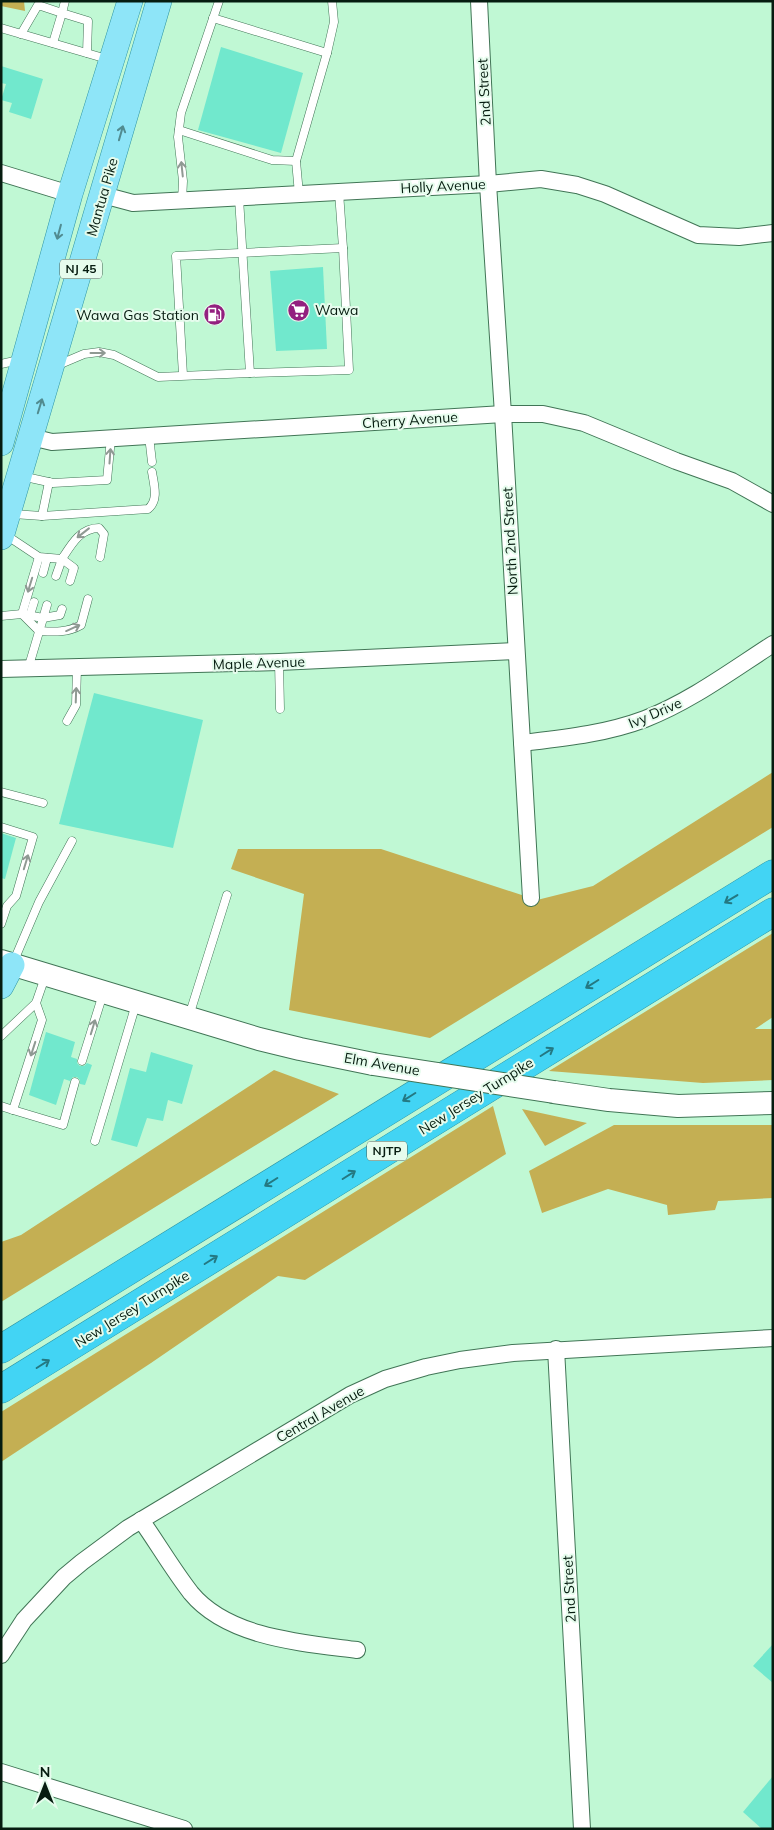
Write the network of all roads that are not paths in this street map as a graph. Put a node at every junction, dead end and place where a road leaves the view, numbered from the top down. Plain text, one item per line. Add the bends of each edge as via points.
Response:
1 (65, 1) edge
2 (130, 1) edge
3 (159, 1) edge
4 (219, 1) edge
5 (332, 1) edge
6 (479, 1) edge
7 (62, 12) junction
8 (215, 14) junction
9 (1, 28) edge
10 (21, 34) junction
11 (53, 43) junction
12 (86, 53) junction
13 (327, 53) junction
14 (111, 60) junction
15 (178, 133) junction
16 (296, 161) junction
17 (1, 173) edge
18 (488, 184) junction
19 (339, 192) junction
20 (70, 194) junction
21 (299, 194) junction
22 (103, 195) junction
23 (239, 198) junction
24 (182, 201) junction
25 (773, 233) edge
26 (343, 248) junction
27 (242, 252) junction
28 (26, 358) junction
29 (1, 364) edge
30 (52, 367) junction
31 (250, 373) junction
32 (183, 375) junction
33 (5, 413) edge
34 (503, 414) junction
35 (149, 436) junction
36 (31, 437) junction
37 (111, 438) junction
38 (1, 443) edge
39 (152, 462) dead end
40 (152, 472) dead end
41 (19, 476) junction
42 (49, 482) junction
43 (773, 504) edge
44 (42, 516) junction
45 (4, 528) edge
46 (100, 556) dead end
47 (39, 557) junction
48 (47, 558) junction
49 (62, 559) junction
50 (43, 573) dead end
51 (56, 576) dead end
52 (70, 581) dead end
53 (88, 599) dead end
54 (34, 602) dead end
55 (47, 606) dead end
56 (62, 609) dead end
57 (26, 614) junction
58 (1, 616) edge
59 (43, 618) junction
60 (39, 631) junction
61 (773, 644) edge
62 (516, 651) junction
63 (280, 662) junction
64 (77, 667) junction
65 (1, 669) edge
66 (28, 669) junction
67 (280, 709) dead end
68 (67, 721) dead end
69 (522, 742) junction
70 (1, 792) edge
71 (43, 803) dead end
72 (1, 827) edge
73 (72, 841) dead end
74 (773, 874) edge
75 (227, 895) dead end
76 (531, 898) dead end
77 (4, 905) edge
78 (773, 912) edge
79 (1, 924) edge
80 (5, 971) edge
81 (45, 975) junction
82 (103, 992) junction
83 (36, 1003) junction
84 (136, 1003) junction
85 (189, 1018) junction
86 (1, 1036) edge
87 (82, 1061) dead end
88 (75, 1082) dead end
89 (773, 1103) edge
90 (1, 1106) edge
91 (13, 1110) junction
92 (95, 1141) dead end
93 (773, 1338) edge
94 (1, 1349) edge
95 (556, 1349) junction
96 (1, 1389) edge
97 (141, 1520) junction
98 (357, 1650) dead end
99 (1, 1656) edge
100 (1, 1772) edge
101 (184, 1829) edge
102 (582, 1829) edge

1 - 7 lane
2 - 14 main road, NJ 45
22 -> 3 main road, Mantua Pike / NJ 45
4 - 8 lane
5 - 13 lane via 334,22
6 - 18 street, 2nd Street
7 - 10 lane via 38,5
7 - 11 lane
7 - 12 lane via 88,21
8 - 13 lane
8 - 15 lane via 181,113
9 - 10 lane
10 - 11 lane
11 - 12 lane
12 - 14 lane
13 - 16 lane
14 - 20 main road, NJ 45
15 - 16 lane via 272,160
24 -> 15 lane
16 - 21 lane
17 - 20 street
18 - 19 street, Holly Avenue
18 - 25 street, Holly Avenue via 541,179 577,184 698,234 738,237
18 - 34 street, North 2nd Street
19 - 21 street, Holly Avenue
19 - 26 lane
20 -> 28 main road, NJ 45
21 - 23 street, Holly Avenue
22 - 24 street, Holly Avenue via 133,204
22 - 30 main road, Mantua Pike / NJ 45
23 - 24 street, Holly Avenue
23 - 27 lane
26 - 27 lane
26 - 31 lane via 349,370
27 - 31 lane
27 - 32 lane via 176,256
28 - 29 lane
28 - 33 main road, NJ 45
30 -> 32 lane via 84,354 99,352 114,355 158,377
36 -> 30 main road, Mantua Pike / NJ 45
31 - 32 lane
33 - 38 main road, NJ 45
34 - 35 street, Cherry Avenue
34 - 43 street, Cherry Avenue via 543,414 584,423 732,481
34 - 62 street, North 2nd Street
35 - 37 street, Cherry Avenue
35 - 39 lane
36 - 37 street, Cherry Avenue via 52,442
36 - 41 main road, Mantua Pike / NJ 45
42 -> 37 lane via 107,480
40 - 44 lane via 155,499 148,509
41 - 42 lane
41 - 45 main road, Mantua Pike / NJ 45
42 - 44 lane
44 - 45 lane
45 - 47 lane
46 -> 49 lane via 104,534 99,528 89,528
47 - 48 lane
47 -> 57 lane
48 - 49 lane
48 - 50 lane
49 - 51 lane
49 - 52 lane via 74,568
60 -> 53 lane via 60,632 81,625
54 - 57 lane
55 - 59 lane
56 - 59 lane via 60,614
57 - 58 lane
57 - 59 lane
57 - 60 lane
59 - 60 lane
60 - 66 lane
61 - 69 street, Ivy Drive via 689,699 645,719 578,737
62 - 63 street, Maple Avenue
62 - 69 street, North 2nd Street
63 - 64 street, Maple Avenue
63 - 67 lane
64 - 66 street, Maple Avenue
68 -> 64 lane via 76,705
65 - 66 street, Maple Avenue
69 - 76 street, North 2nd Street
70 - 71 lane
77 -> 72 lane via 16,896 33,837
73 - 80 lane
74 -> 94 highway, NJTP
75 - 85 lane
77 - 79 lane
96 -> 78 highway, New Jersey Turnpike / NJTP
80 - 81 main road, Elm Avenue
81 - 82 main road, Elm Avenue
81 - 83 lane
82 - 84 main road, Elm Avenue
87 -> 82 lane
83 - 86 lane
83 -> 91 lane via 42,1020
84 - 85 main road, Elm Avenue
84 - 92 lane
85 - 89 main road, Elm Avenue, bridge via 292,1048 554,1092 678,1106
88 - 91 lane via 63,1125
90 - 91 lane
93 - 95 street, Central Avenue
95 - 97 street, Central Avenue via 513,1352 426,1367 350,1394
95 - 102 street, 2nd Street
97 - 98 street via 192,1594 214,1614 252,1631
97 - 99 street, Central Avenue via 64,1577 24,1620
100 - 101 street

